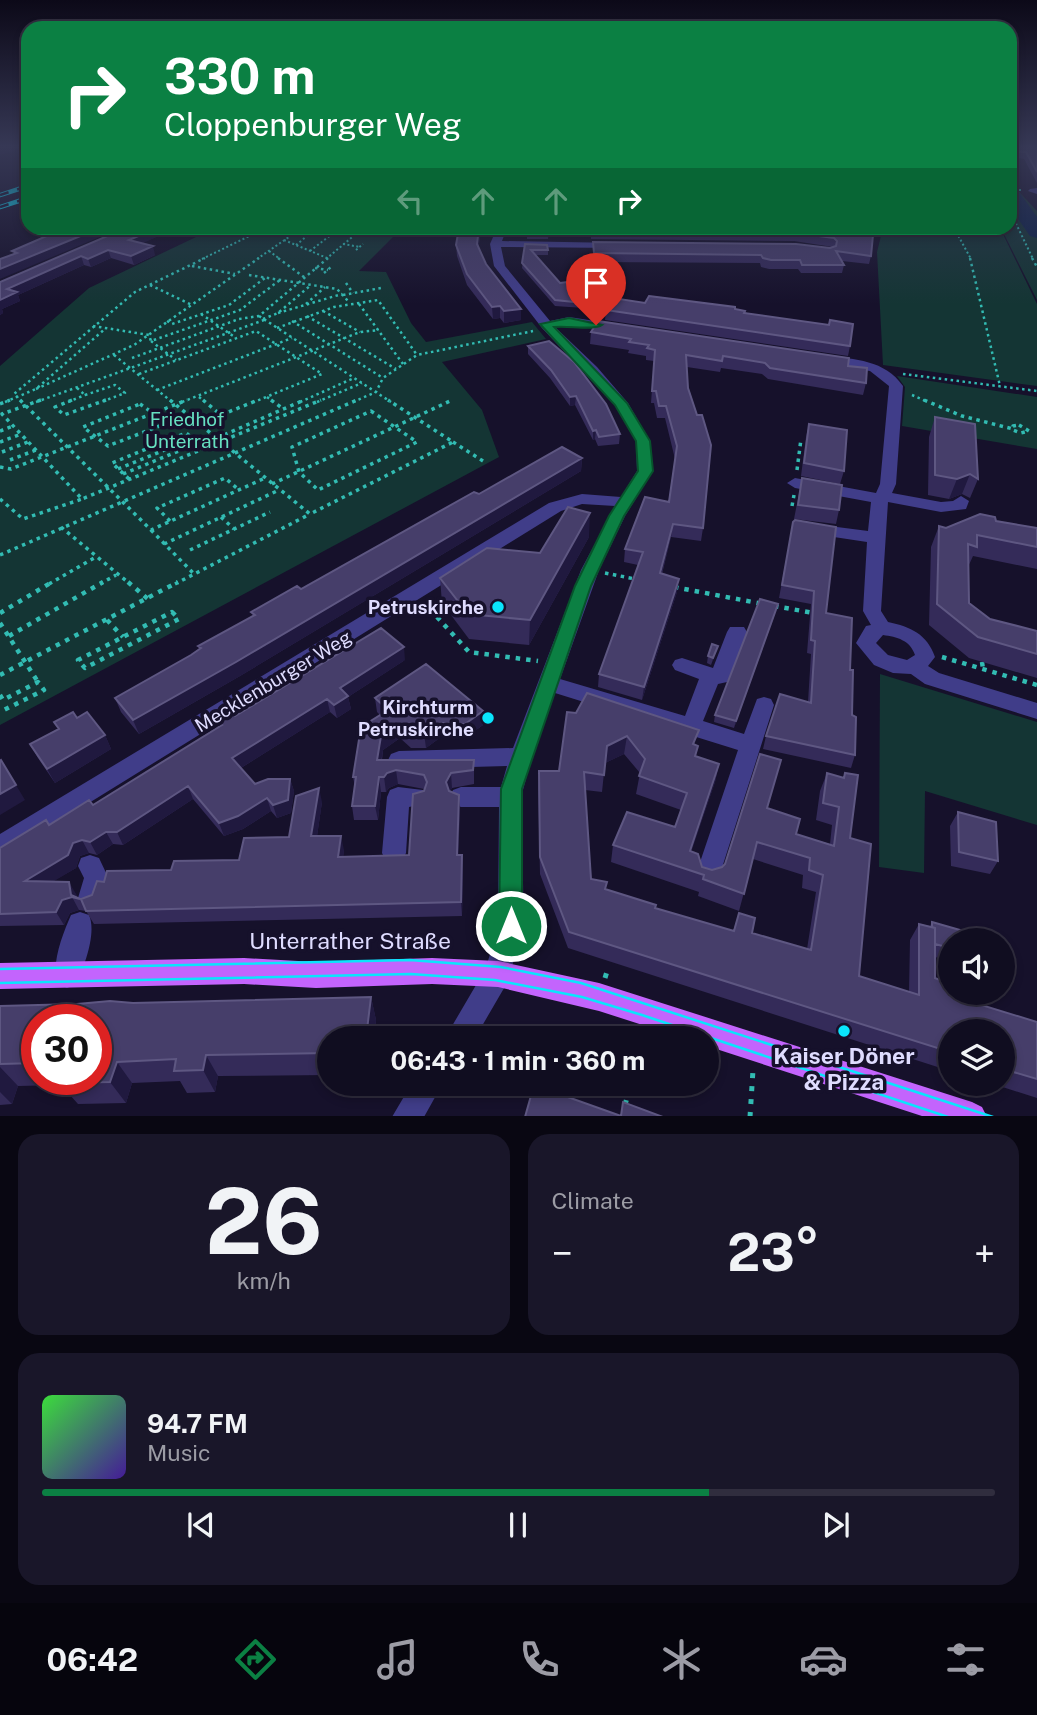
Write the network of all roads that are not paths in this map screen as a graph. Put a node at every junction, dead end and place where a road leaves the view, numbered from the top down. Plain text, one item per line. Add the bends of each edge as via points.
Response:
1 (499, 235) edge
2 (495, 244) junction
3 (631, 246) edge
4 (546, 324) junction
5 (636, 331) edge
6 (808, 357) edge
7 (795, 483) dead end
8 (882, 497) junction
9 (961, 501) dead end
10 (626, 503) junction
11 (795, 526) edge
12 (876, 538) junction
13 (882, 628) junction
14 (737, 632) dead end
15 (920, 659) junction
16 (682, 665) dead end
17 (551, 674) junction
18 (711, 675) junction
19 (764, 705) dead end
20 (1037, 711) edge
21 (691, 726) junction
22 (751, 745) junction
23 (521, 757) junction
24 (399, 760) edge
25 (415, 797) edge
26 (461, 797) edge
27 (510, 797) junction
28 (0, 847) edge
29 (394, 853) edge
30 (90, 866) dead end
31 (708, 874) edge
32 (90, 898) edge
33 (80, 924) dead end
34 (498, 974) junction
35 (66, 975) junction
36 (0, 976) edge
37 (466, 1026) edge
38 (420, 1096) edge
39 (407, 1116) edge
40 (972, 1116) edge

1 - 2 street
2 - 3 street
2 - 4 street via 496,258 507,278
4 - 5 street via 569,321
4 - 10 street via 621,403 643,441 645,471
6 - 8 street via 861,365 887,375 896,386 888,484
7 - 8 street
8 - 9 street via 948,508
8 - 12 street
10 - 17 street via 590,570
10 - 28 street, Mecklenburger Weg via 581,498 555,507
11 - 12 street
12 - 13 street via 872,611
13 - 15 street via 904,631 921,643
13 - 15 street via 873,631 866,643 874,657 895,668
14 - 18 street via 720,677
15 - 20 street via 932,679
16 - 18 street
17 - 21 street via 574,689
17 - 23 street
18 - 21 street
19 - 22 street
21 - 22 street
22 - 31 street
23 - 24 street
23 - 27 street
25 - 29 street via 398,797
26 - 27 street
27 - 34 street via 511,926
30 - 32 street via 96,877
33 - 35 street
34 - 35 main road, Unterrather Straße via 244,971
34 - 37 street
34 - 40 main road, Unterrather Straße via 599,996
35 - 36 main road, Unterrather Straße
38 - 39 street

